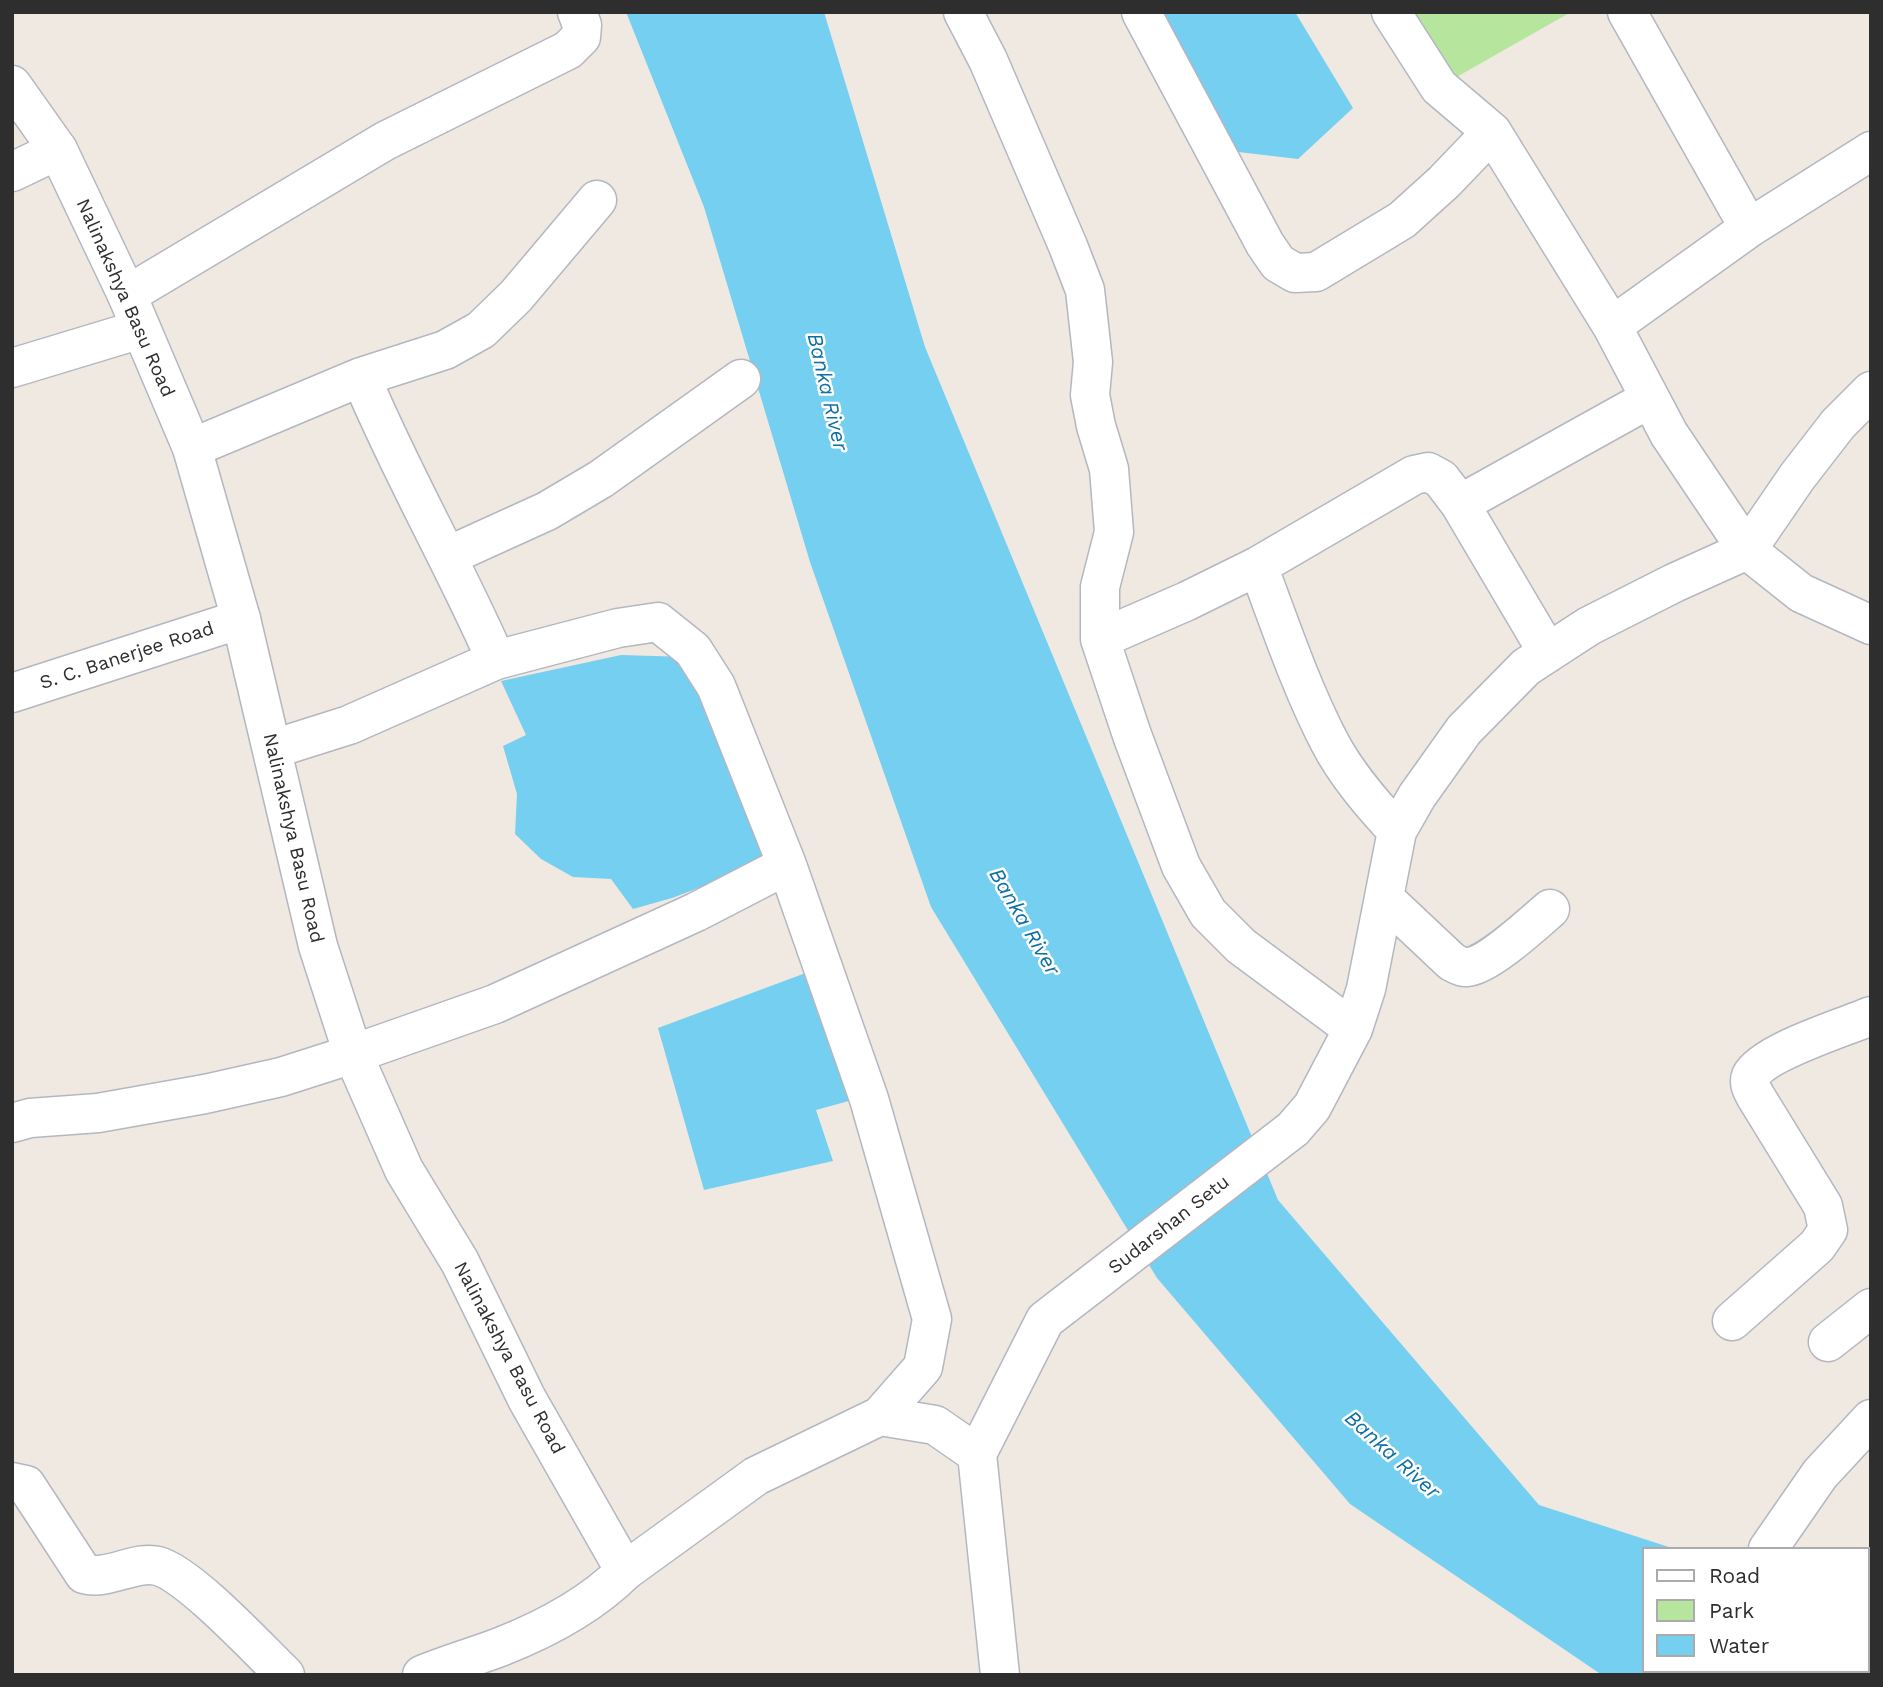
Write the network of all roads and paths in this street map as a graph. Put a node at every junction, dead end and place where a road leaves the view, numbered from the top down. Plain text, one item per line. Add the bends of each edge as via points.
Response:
1 (577, 12) edge
2 (963, 12) edge
3 (1141, 12) edge
4 (1391, 12) edge
5 (1627, 12) edge
6 (12, 85) edge
7 (1492, 132) junction
8 (58, 150) junction
9 (1871, 151) edge
10 (12, 172) edge
11 (597, 200) dead end
12 (1749, 228) junction
13 (134, 312) junction
14 (1612, 326) junction
15 (12, 368) edge
16 (361, 377) junction
17 (741, 379) dead end
18 (1871, 391) edge
19 (1650, 399) junction
20 (192, 448) junction
21 (1460, 504) junction
22 (1746, 550) junction
23 (448, 556) junction
24 (1258, 566) junction
25 (241, 619) junction
26 (1871, 626) edge
27 (1100, 639) junction
28 (1548, 653) junction
29 (496, 660) junction
30 (12, 692) edge
31 (273, 749) junction
32 (1397, 831) junction
33 (787, 865) junction
34 (1385, 899) junction
35 (1550, 909) dead end
36 (1871, 1016) edge
37 (1353, 1029) junction
38 (353, 1054) junction
39 (12, 1123) edge
40 (1871, 1308) edge
41 (1731, 1321) dead end
42 (1828, 1342) dead end
43 (880, 1416) junction
44 (1871, 1419) edge
45 (977, 1454) junction
46 (12, 1482) edge
47 (1769, 1547) edge
48 (625, 1571) junction
49 (285, 1675) edge
50 (422, 1675) edge
51 (1000, 1675) edge

1 - 13 street via 581,37 568,50 385,141
2 - 27 street via 988,60 1085,290 1091,341 1090,395 1109,469 1114,532 1100,587
3 - 7 street via 1265,244 1278,262 1295,273 1316,272 1402,220
4 - 7 street via 1439,87
5 - 12 street
6 - 8 street, Nalinakshya Basu Road
7 - 14 street
8 - 10 street
8 - 13 street, Nalinakshya Basu Road
9 - 12 street
11 - 16 street via 481,330 445,350
12 - 14 street
13 - 15 street
13 - 20 street, Nalinakshya Basu Road
14 - 19 street
16 - 20 street
16 - 23 street
17 - 23 street via 601,479 547,511
18 - 22 street via 1797,477
19 - 21 street
19 - 22 street
20 - 25 street, Nalinakshya Basu Road
21 - 24 street via 1441,479 1428,472 1414,475
21 - 28 street
22 - 26 street via 1801,593
22 - 28 street, Sudarshan Setu via 1589,626
23 - 29 street
24 - 27 street
24 - 32 street via 1330,743
25 - 30 street, S. C. Banerjee Road
25 - 31 street, Nalinakshya Basu Road
27 - 37 street via 1181,866 1208,914 1241,946
28 - 32 street, Sudarshan Setu via 1526,667 1464,730
29 - 31 street via 349,725
29 - 33 street via 658,622 693,650 716,687
31 - 38 street, Nalinakshya Basu Road via 318,946
32 - 34 street, Sudarshan Setu
33 - 38 street via 495,1004
33 - 43 street via 869,1099 932,1319 923,1367
34 - 35 street via 1464,968 1493,955
34 - 37 street, Sudarshan Setu
36 - 41 street via 1787,1050 1751,1076 1756,1097 1823,1206 1828,1230 1817,1246
37 - 45 street, Sudarshan Setu via 1312,1107 1293,1129 1045,1320
38 - 39 street via 205,1094
38 - 48 street, Nalinakshya Basu Road via 404,1170 460,1262 527,1399
40 - 42 street
43 - 45 street via 935,1425
43 - 48 street via 756,1476
44 - 47 street via 1820,1475
45 - 51 street
46 - 49 street via 26,1485 85,1574 95,1577 158,1566 187,1583
48 - 50 street via 569,1615

